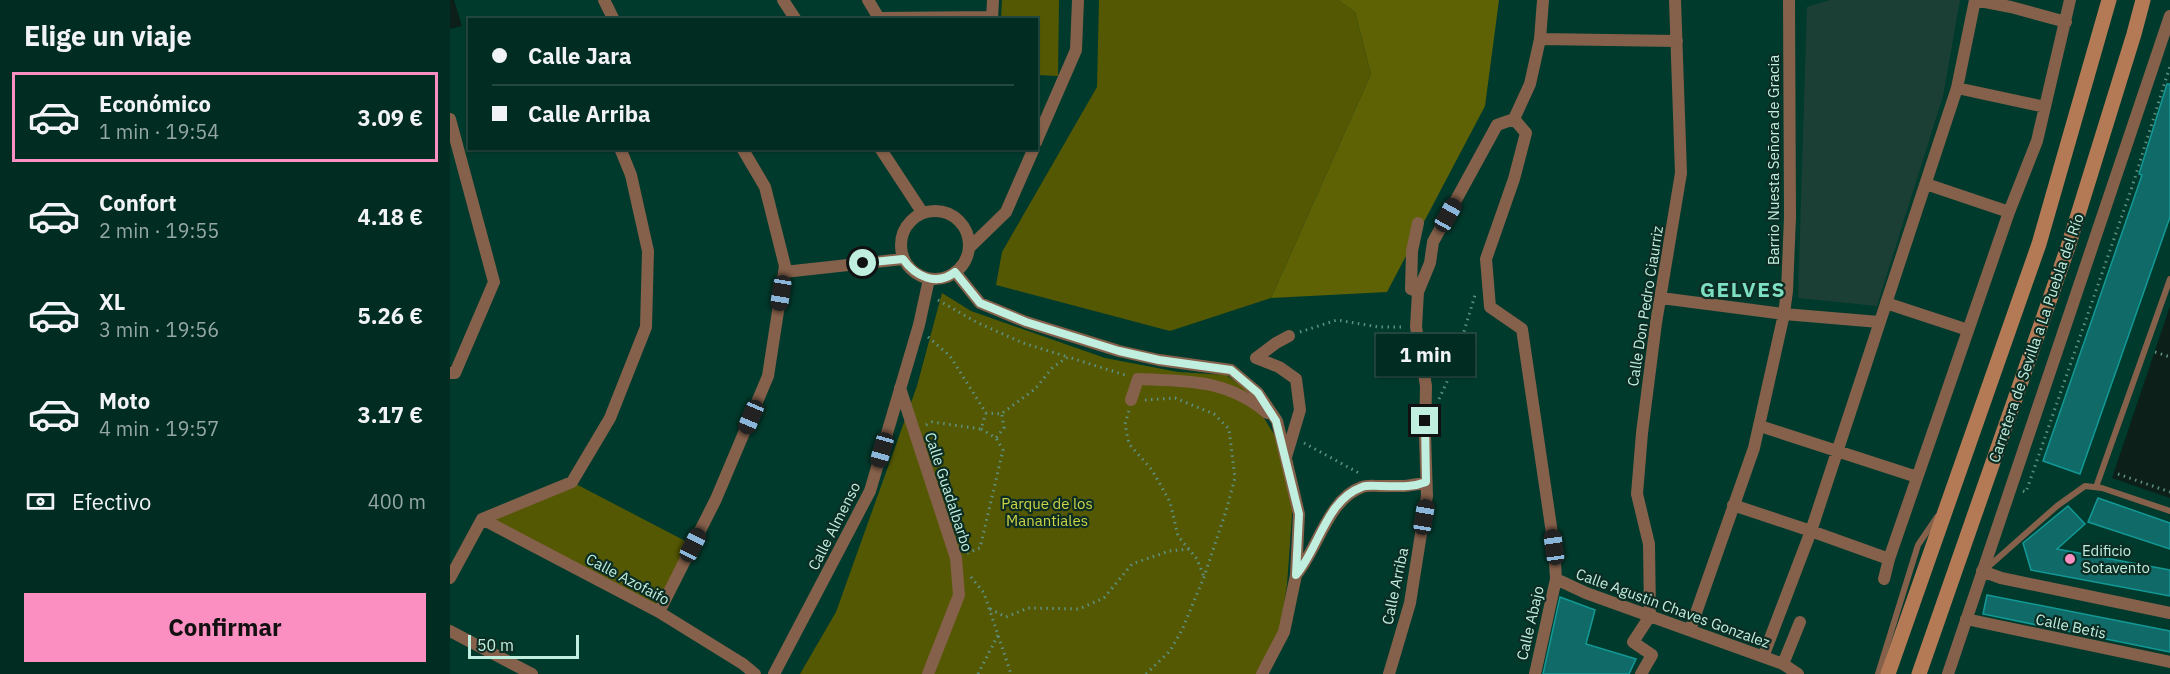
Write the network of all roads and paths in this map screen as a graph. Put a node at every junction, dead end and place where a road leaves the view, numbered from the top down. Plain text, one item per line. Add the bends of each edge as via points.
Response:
1 (604, 0) edge
2 (783, 0) edge
3 (868, 0) edge
4 (993, 0) edge
5 (1078, 0) edge
6 (1543, 0) edge
7 (1675, 0) edge
8 (1789, 0) edge
9 (1975, 0) edge
10 (2070, 0) edge
11 (2109, 0) edge
12 (2143, 0) edge
13 (2170, 16) edge
14 (613, 18) edge
15 (795, 18) edge
16 (879, 18) edge
17 (992, 18) edge
18 (2066, 22) junction
19 (1540, 39) junction
20 (1677, 41) junction
21 (1957, 88) junction
22 (2045, 107) junction
23 (450, 119) edge
24 (1514, 119) junction
25 (1038, 137) edge
26 (621, 150) edge
27 (743, 150) edge
28 (881, 150) edge
29 (1033, 150) edge
30 (456, 163) edge
31 (1926, 184) junction
32 (922, 212) junction
33 (2009, 212) junction
34 (1418, 223) dead end
35 (970, 247) junction
36 (903, 259) junction
37 (784, 272) junction
38 (955, 272) junction
39 (1487, 272) junction
40 (929, 279) junction
41 (2170, 279) edge
42 (1418, 292) junction
43 (926, 293) junction
44 (1661, 298) junction
45 (1886, 303) junction
46 (1784, 314) junction
47 (1879, 322) junction
48 (1416, 327) junction
49 (918, 328) junction
50 (1968, 330) junction
51 (1289, 336) joint
52 (2155, 352) dead end
53 (1068, 357) junction
54 (2170, 357) edge
55 (450, 374) edge
56 (1138, 379) junction
57 (900, 388) junction
58 (1131, 400) junction
59 (1426, 407) junction
60 (986, 413) junction
61 (1001, 414) junction
62 (1276, 421) junction
63 (1760, 426) junction
64 (981, 429) junction
65 (914, 431) junction
66 (1294, 437) junction
67 (996, 438) junction
68 (1838, 451) junction
69 (1286, 457) junction
70 (2118, 474) dead end
71 (1917, 477) junction
72 (1426, 482) junction
73 (1363, 486) junction
74 (2096, 487) junction
75 (2170, 492) edge
76 (1949, 499) junction
77 (1733, 505) junction
78 (2170, 511) edge
79 (482, 519) junction
80 (1811, 531) junction
81 (1189, 549) junction
82 (956, 558) junction
83 (1888, 559) junction
84 (1982, 571) junction
85 (1296, 575) junction
86 (1204, 577) junction
87 (450, 578) edge
88 (1556, 579) junction
89 (1884, 579) dead end
90 (990, 609) junction
91 (659, 612) junction
92 (2170, 613) edge
93 (1650, 616) junction
94 (1966, 619) junction
95 (1800, 622) dead end
96 (1690, 630) junction
97 (450, 631) edge
98 (999, 633) junction
99 (1763, 657) junction
100 (2170, 663) edge
101 (1783, 664) junction
102 (532, 674) edge
103 (755, 674) edge
104 (774, 674) edge
105 (928, 674) edge
106 (978, 674) edge
107 (1011, 674) edge
108 (1146, 674) edge
109 (1262, 674) edge
110 (1389, 674) edge
111 (1535, 674) edge
112 (1641, 674) edge
113 (1798, 674) edge
114 (1878, 674) edge
115 (1888, 674) edge
116 (1919, 674) edge
117 (1948, 674) edge

1 - 14 street
2 - 15 street
3 - 16 street
4 - 17 street
5 - 25 street via 1076,50
6 - 19 street, Calle Arriba
7 - 20 street, Calle Don Pedro Ciaurriz
8 - 46 street, Barrio Nuesta Señora de Gracia via 1790,217
9 - 18 street
9 - 21 street
10 - 18 street
11 - 76 main road, Carretera de Sevilla a La Puebla del Río via 2039,244
12 - 116 main road, Carretera de Sevilla a La Puebla del Río via 2068,247
13 - 84 street
18 - 22 street
19 - 20 street
19 - 24 street, Calle Arriba via 1530,84
20 - 44 street, Calle Don Pedro Ciaurriz via 1681,173
21 - 22 street
21 - 31 street
22 - 33 street via 2037,141
23 - 30 street
24 - 39 street, Calle Agustin Chaves Gonzalez via 1526,133 1486,259
24 - 42 street, Calle Arriba via 1497,125 1433,242 1430,263
26 - 79 street via 631,175 648,251 646,327 610,418 572,482
27 - 37 street via 765,187
28 - 32 street
29 - 35 street via 1006,212
30 - 55 street via 494,282 455,373
31 - 33 street
31 - 45 street
32 - 35 street via 933,210 955,216 968,235
32 - 36 street via 905,226 900,248
33 - 50 street
34 - 42 street via 1411,289
35 - 38 street via 961,268
36 - 37 street
36 - 40 street via 918,275
37 - 91 street via 768,376 716,499
38 - 40 street via 941,279
38 - 62 street via 980,303 1026,322 1119,351 1231,370 1258,393
39 - 59 path via 1473,297 1452,371 1437,405
39 - 88 street, Calle Agustin Chaves Gonzalez via 1490,307 1522,328
40 - 43 street, Calle Almenso
41 - 74 lane
42 - 48 street, Calle Arriba
43 - 49 street, Calle Almenso
43 - 53 path via 985,326
44 - 46 street
44 - 93 street, Calle Don Pedro Ciaurriz via 1637,494 1649,544
45 - 47 street
45 - 50 street
46 - 47 street
46 - 63 street, Barrio Nuesta Señora de Gracia
47 - 68 street
48 - 51 path via 1378,327 1337,320
48 - 59 street, Calle Arriba
49 - 57 street, Calle Almenso
49 - 60 path via 950,356
50 - 71 street
51 - 66 street via 1256,358 1296,379 1300,410
52 - 54 path
53 - 56 path
53 - 61 path
56 - 58 street
56 - 62 street via 1206,382 1233,390
57 - 65 street, Calle Guadalbarbo
57 - 104 street, Calle Almenso via 870,491
58 - 81 path via 1125,424 1128,444 1152,470 1170,502 1178,536
58 - 86 path via 1175,398 1214,414 1229,429 1234,478
59 - 72 street, Calle Arriba
60 - 61 path
60 - 64 path
61 - 67 path via 1004,428
62 - 69 street
63 - 68 street
63 - 77 street, Barrio Nuesta Señora de Gracia
64 - 65 path via 932,422
64 - 67 path
65 - 82 street, Calle Guadalbarbo
66 - 69 street
66 - 73 path via 1359,472
67 - 82 path via 1003,450 980,548
68 - 71 street
68 - 80 street
69 - 85 street via 1299,514
70 - 75 path
71 - 83 street
72 - 73 street via 1414,486
72 - 110 street, Calle Arriba via 1410,603
73 - 85 street via 1346,496 1331,514 1307,562
74 - 78 lane
74 - 84 lane via 2085,486 2057,506
76 - 114 lane via 1918,545
76 - 115 main road, Carretera de Sevilla a La Puebla del Río
77 - 80 street
77 - 96 street, Barrio Nuesta Señora de Gracia
79 - 87 street
79 - 91 street, Calle Azofaifo
80 - 83 street
80 - 99 street
81 - 86 path
81 - 90 path via 1169,551 1132,564 1104,598 1079,609 1028,608 1006,617
82 - 90 path via 984,593
82 - 105 street, Calle Guadalbarbo via 959,595
83 - 89 street
84 - 92 street
84 - 94 street
85 - 109 street via 1284,632
86 - 108 path via 1170,651
88 - 93 street, Calle Agustin Chaves Gonzalez
88 - 111 street, Calle Abajo
90 - 98 path
91 - 103 street, Calle Azofaifo
93 - 96 street, Calle Agustin Chaves Gonzalez
93 - 112 street via 1633,642 1652,655
94 - 100 street, Calle Betis
94 - 117 street
95 - 101 street
96 - 99 street, Calle Agustin Chaves Gonzalez
97 - 102 street
98 - 106 path
98 - 107 path
99 - 101 street, Calle Agustin Chaves Gonzalez
101 - 113 street, Calle Agustin Chaves Gonzalez

